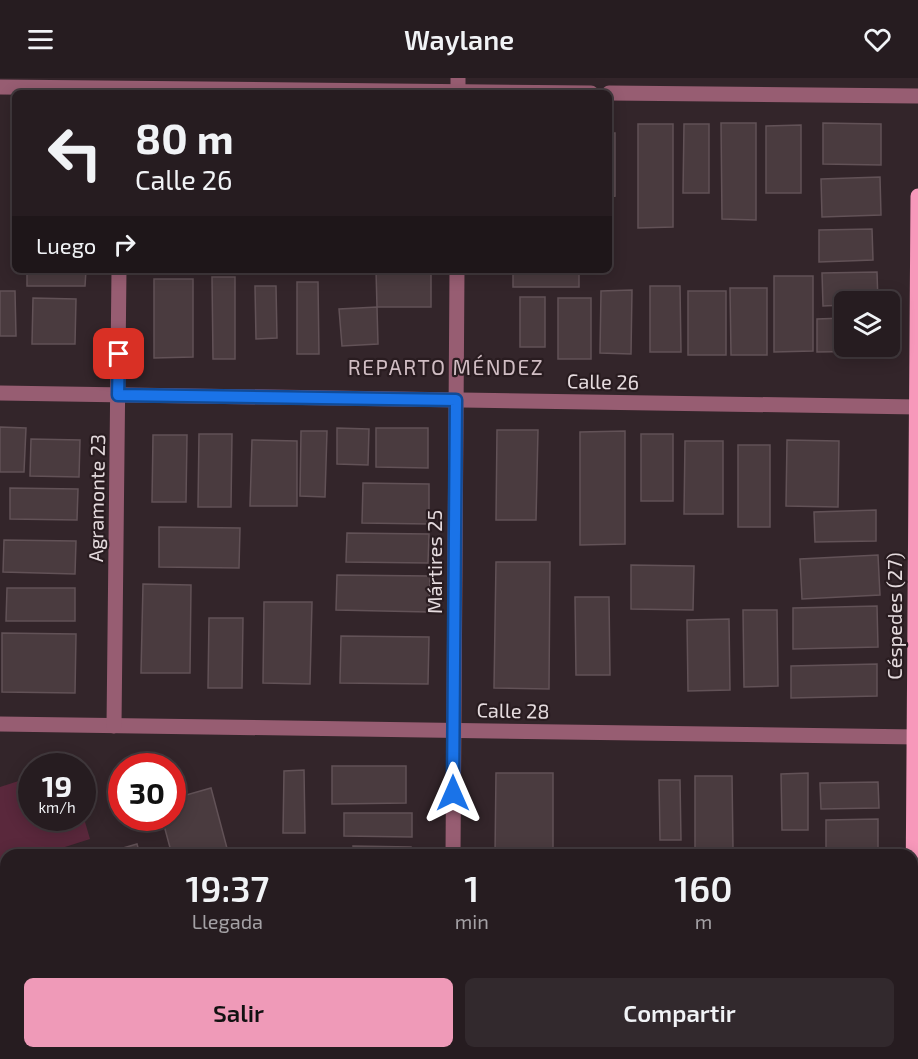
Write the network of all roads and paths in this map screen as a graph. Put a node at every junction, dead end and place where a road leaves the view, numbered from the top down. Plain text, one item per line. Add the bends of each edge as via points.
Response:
1 (121, 86) edge
2 (0, 87) edge
3 (458, 88) edge
4 (511, 90) edge
5 (612, 93) edge
6 (918, 96) edge
7 (918, 196) edge
8 (119, 273) edge
9 (457, 273) edge
10 (0, 393) edge
11 (118, 395) junction
12 (456, 400) junction
13 (917, 407) edge
14 (0, 724) edge
15 (114, 726) junction
16 (454, 731) junction
17 (916, 737) edge
18 (453, 849) edge
19 (915, 849) edge

1 - 2 street
1 - 3 street
3 - 4 street
5 - 6 street
7 - 13 main road, Céspedes (27)
8 - 11 street, Agramonte 23
9 - 12 street, Mártires 25
10 - 11 street, Calle 26
11 - 12 street, Calle 26
11 - 15 street, Agramonte 23
12 - 13 street, Calle 26
12 - 16 street, Mártires 25
13 - 17 main road, Céspedes (27)
14 - 15 street, Calle 28
15 - 16 street, Calle 28
16 - 17 street, Calle 28
16 - 18 street, Mártires 25
17 - 19 main road, Céspedes (27)

